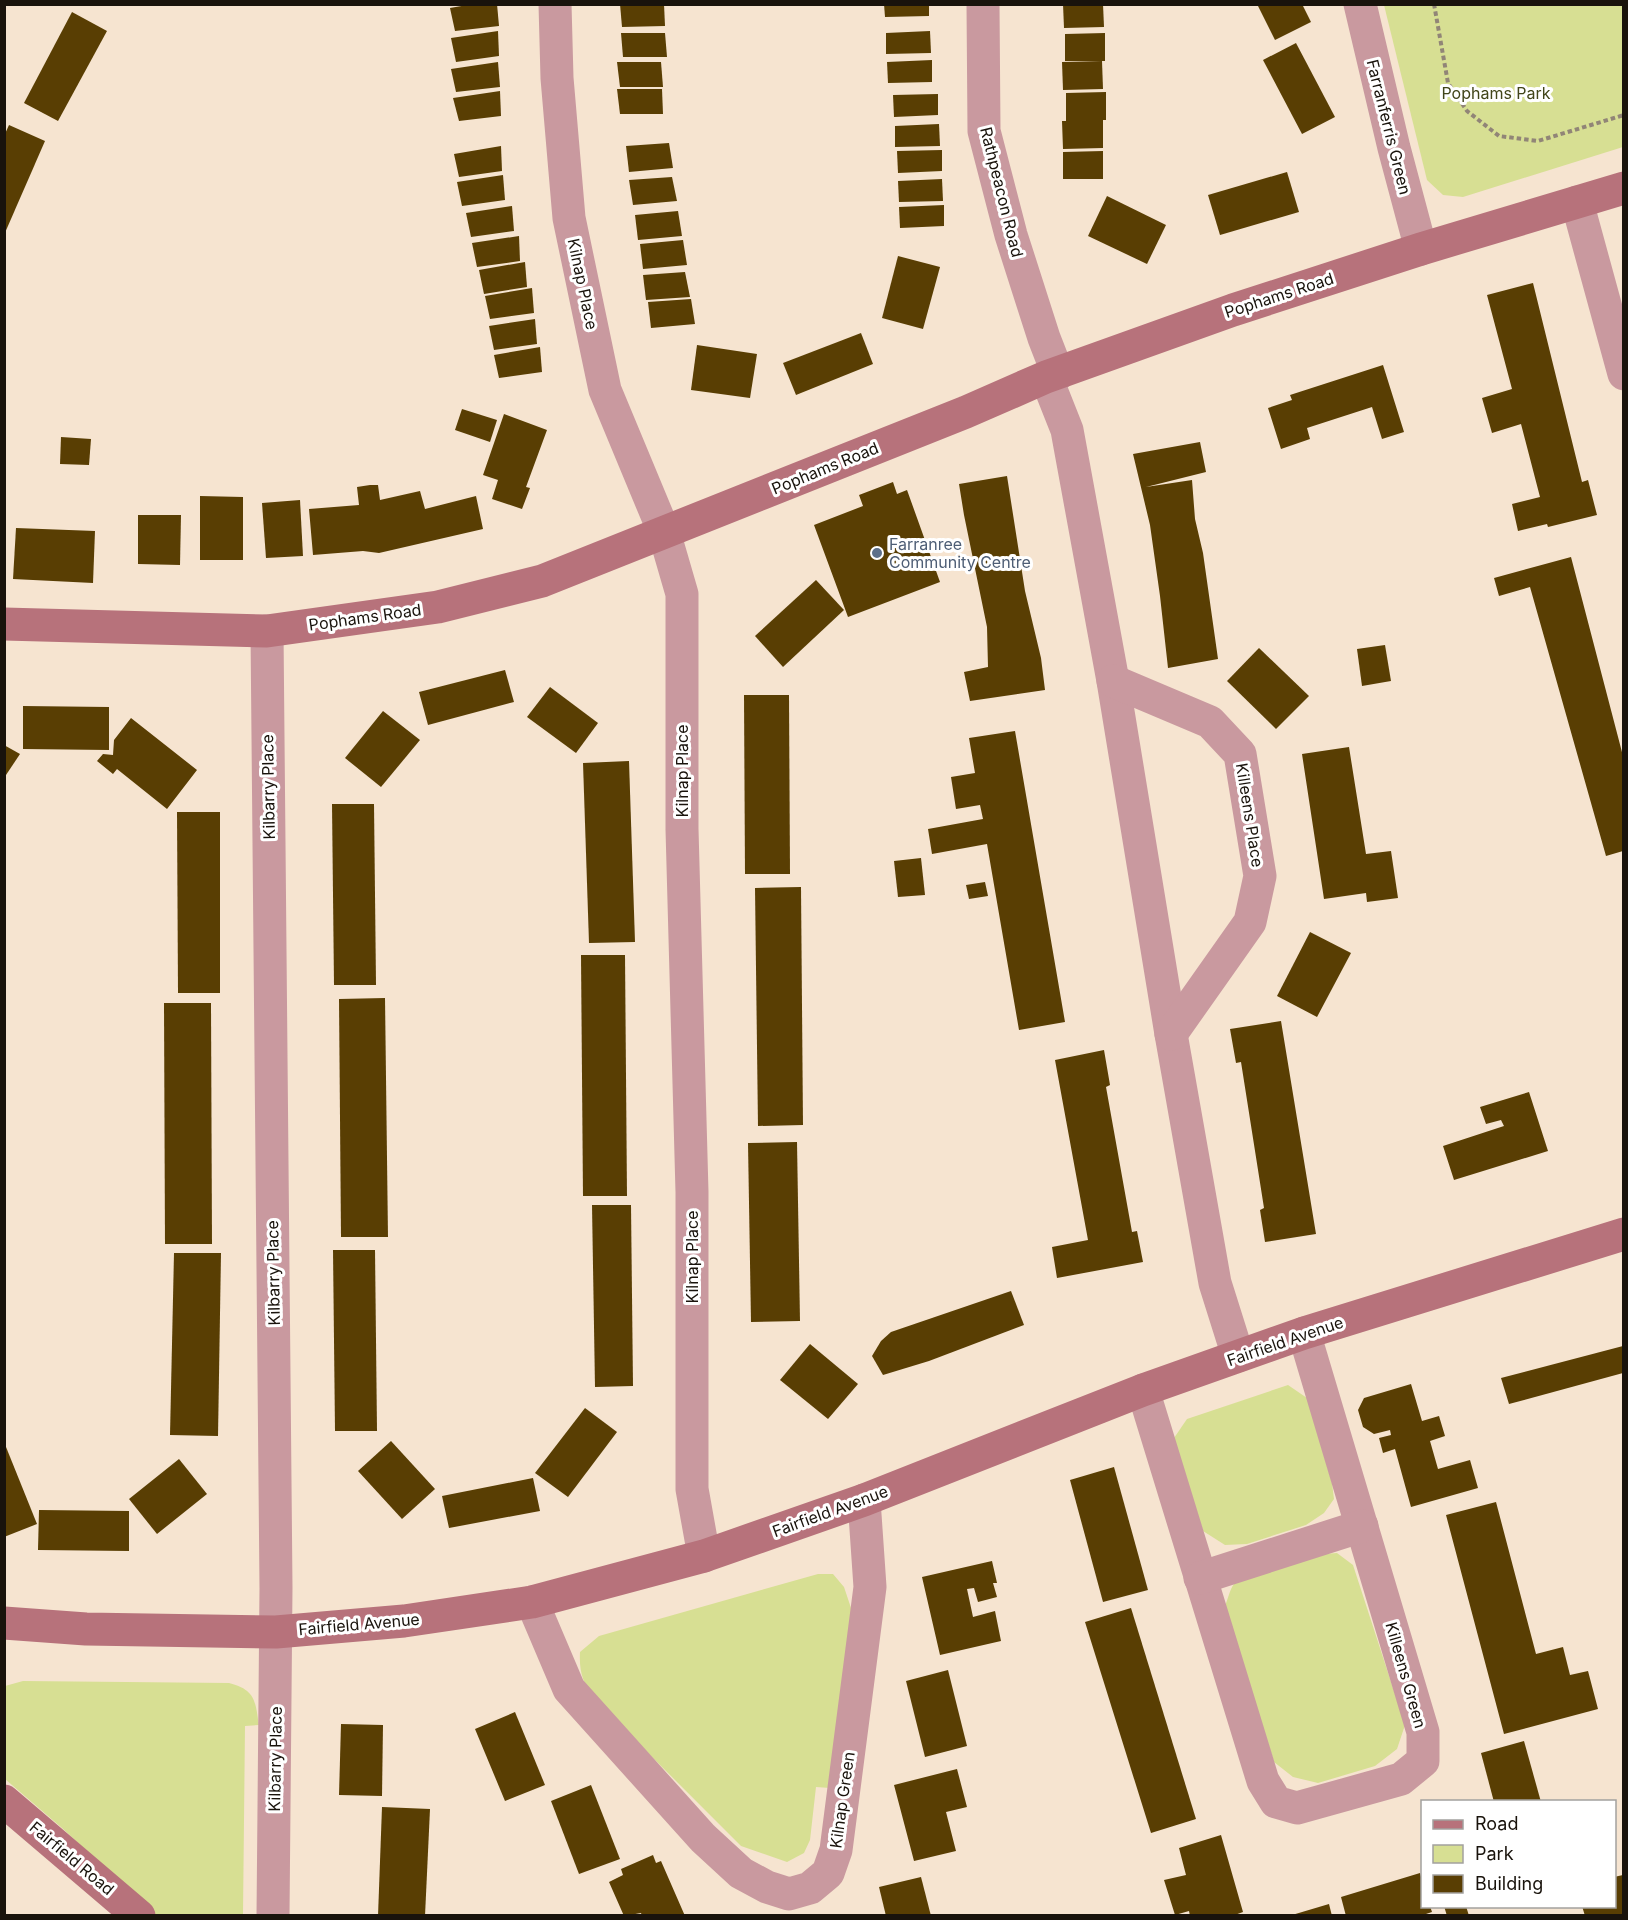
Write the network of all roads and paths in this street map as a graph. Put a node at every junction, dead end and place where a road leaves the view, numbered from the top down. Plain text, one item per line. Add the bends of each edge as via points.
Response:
1 (555, 4) edge
2 (983, 4) edge
3 (1359, 4) edge
4 (1434, 4) edge
5 (1623, 115) edge
6 (1623, 188) edge
7 (1577, 202) junction
8 (1420, 249) junction
9 (1623, 374) edge
10 (1052, 376) junction
11 (664, 532) junction
12 (4, 624) edge
13 (267, 631) junction
14 (1113, 681) junction
15 (1171, 1034) junction
16 (1623, 1234) edge
17 (1304, 1333) junction
18 (1238, 1356) junction
19 (1143, 1390) junction
20 (864, 1500) junction
21 (1362, 1526) junction
22 (704, 1556) junction
23 (1200, 1578) junction
24 (532, 1602) junction
25 (4, 1623) edge
26 (276, 1632) junction
27 (4, 1801) edge
28 (139, 1916) edge
29 (273, 1916) edge

1 - 11 street, Kilnap Place via 569,218 605,390
2 - 10 street, Rathpeacon Road via 984,131
3 - 8 street, Farranferris Green
4 - 5 path via 1448,83 1467,111 1500,136 1538,141
6 - 7 street, Pophams Road
7 - 8 street, Pophams Road
7 - 9 street
8 - 10 street, Pophams Road via 1233,310
10 - 11 street, Pophams Road
10 - 14 street via 1067,430
11 - 13 street, Pophams Road via 542,580 450,604
11 - 22 street, Kilnap Place via 682,594 681,829 692,1192 692,1489
12 - 13 street, Pophams Road
13 - 26 street, Kilbarry Place
14 - 15 street
14 - 15 street, Killeens Place via 1210,722 1240,754 1260,876 1250,922
15 - 18 street via 1215,1283
16 - 17 street, Fairfield Avenue
17 - 18 street, Fairfield Avenue
17 - 21 street, Killeens Green
18 - 19 street, Fairfield Avenue
19 - 20 street, Fairfield Avenue
19 - 23 street, Killeens Green
20 - 22 street, Fairfield Avenue
20 - 24 street, Kilnap Green via 870,1587 836,1850 828,1873 810,1887 789,1894 741,1873 703,1838 576,1698
21 - 23 street
21 - 23 street, Killeens Green via 1423,1732 1423,1761 1401,1779 1297,1808 1276,1802 1263,1781
22 - 24 street, Fairfield Avenue
24 - 26 street, Fairfield Avenue via 404,1621
25 - 26 street, Fairfield Avenue via 86,1629
26 - 29 street, Kilbarry Place
27 - 28 street, Fairfield Road

